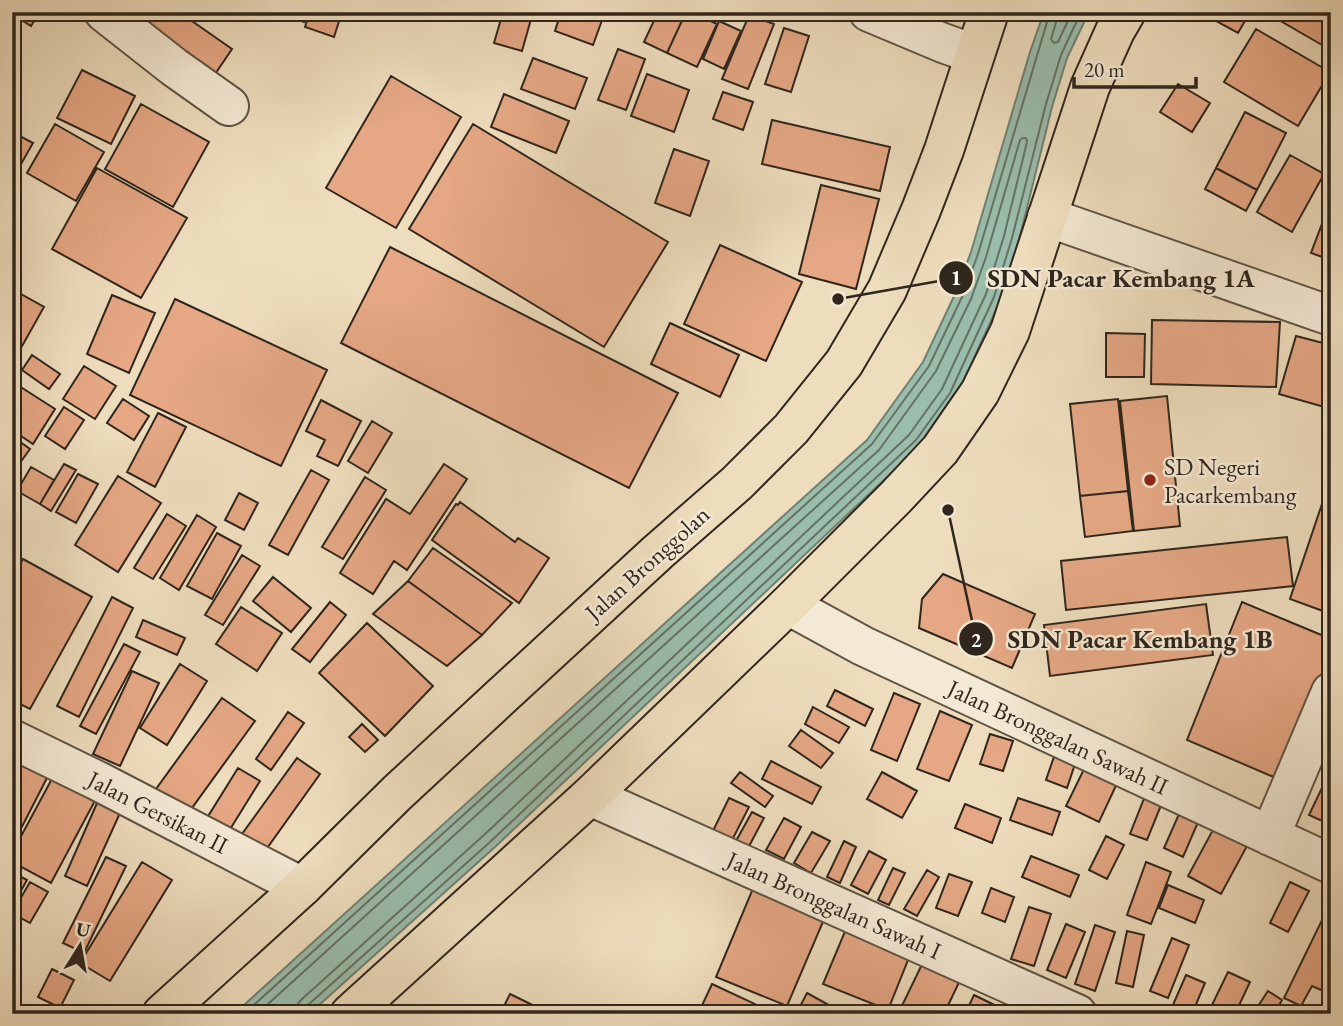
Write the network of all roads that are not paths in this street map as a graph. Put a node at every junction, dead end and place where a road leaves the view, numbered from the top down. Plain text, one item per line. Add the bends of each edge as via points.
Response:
1 (104, 12) edge
2 (869, 12) edge
3 (989, 12) edge
4 (1125, 12) edge
5 (974, 54) junction
6 (229, 106) dead end
7 (1047, 217) junction
8 (1331, 316) edge
9 (788, 605) junction
10 (1331, 692) edge
11 (12, 739) edge
12 (590, 796) junction
13 (1270, 836) junction
14 (1331, 864) edge
15 (302, 887) junction
16 (162, 1014) edge
17 (350, 1014) edge
18 (1077, 1014) edge

1 - 6 street
2 - 5 street
3 - 5 main road, Jalan Bronggolan
4 - 7 main road via 1090,87
5 - 15 main road, Jalan Bronggolan via 921,210 887,290 844,363 790,429 737,483 397,793
7 - 8 street
7 - 9 main road via 1010,331 961,421 896,497
9 - 12 main road
9 - 13 street, Jalan Bronggalan Sawah II via 863,646
10 - 13 street
11 - 15 street, Jalan Gersikan II
12 - 17 main road
12 - 18 street, Jalan Bronggalan Sawah I
13 - 14 street, Jalan Bronggalan Sawah II
15 - 16 main road, Jalan Bronggolan

